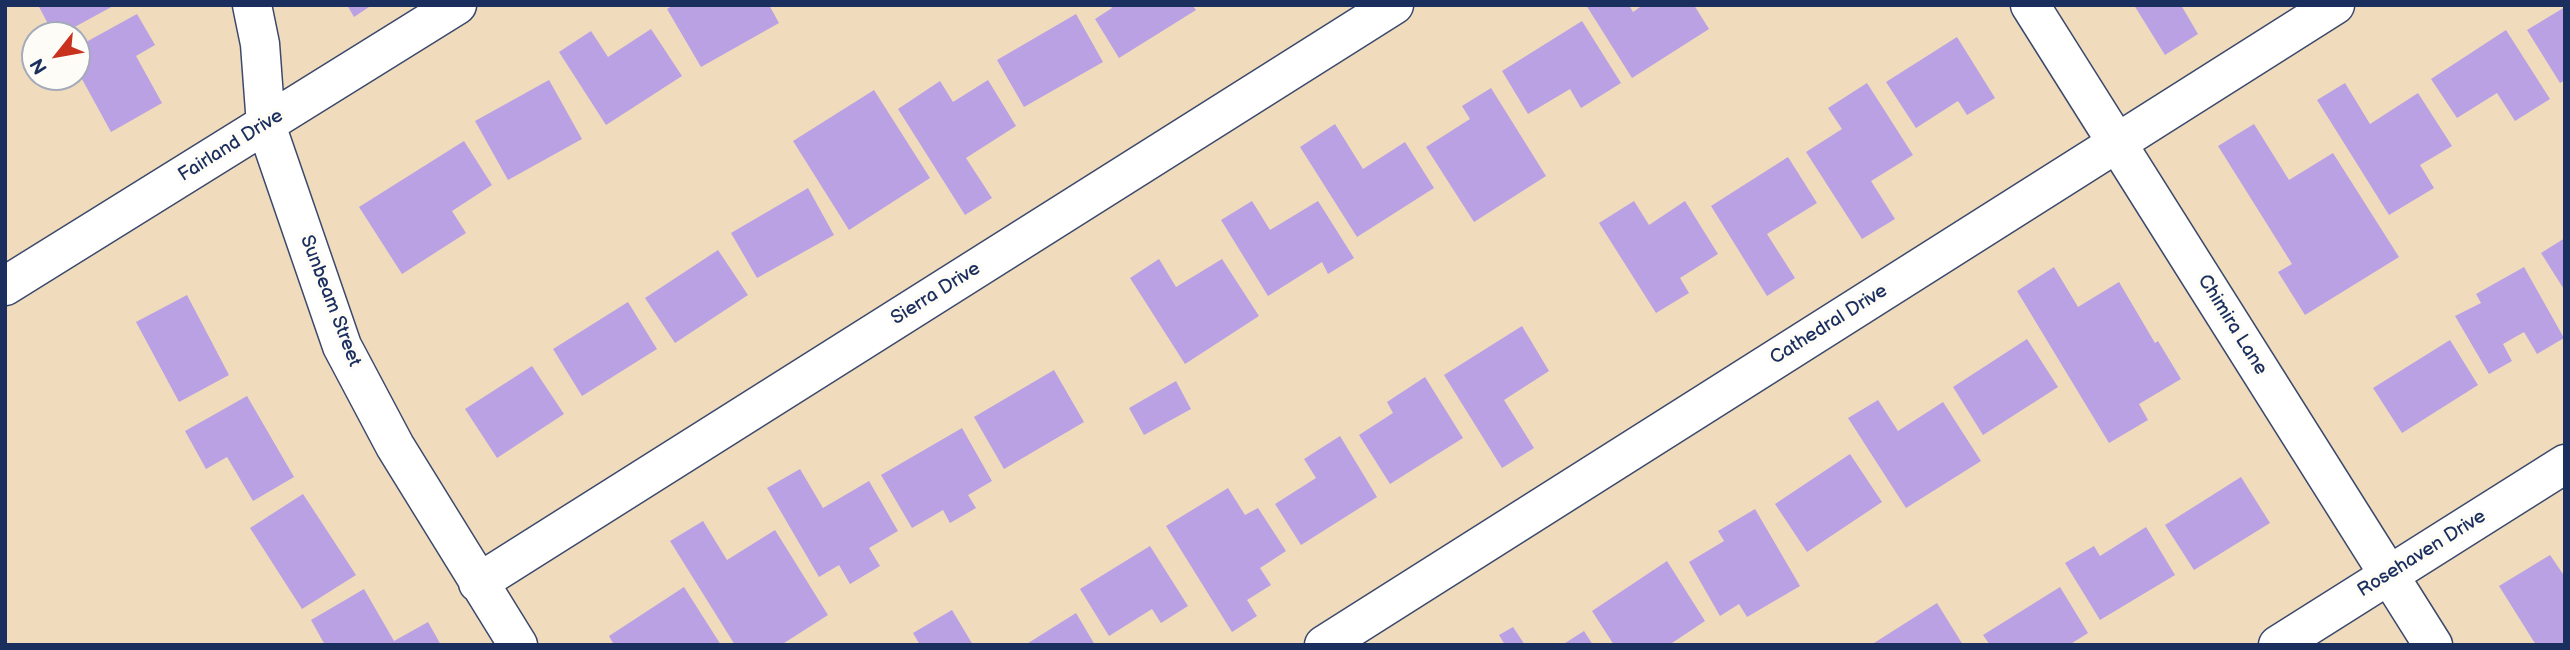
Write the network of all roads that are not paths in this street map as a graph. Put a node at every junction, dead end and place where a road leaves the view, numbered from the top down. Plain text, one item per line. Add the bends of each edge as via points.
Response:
1 (251, 5) edge
2 (457, 5) edge
3 (1394, 5) edge
4 (2030, 5) edge
5 (2335, 5) edge
6 (267, 125) junction
7 (2117, 142) junction
8 (5, 286) edge
9 (2565, 464) edge
10 (2389, 575) junction
11 (478, 583) junction
12 (517, 645) edge
13 (1324, 645) edge
14 (2278, 645) edge
15 (2433, 645) edge

1 - 6 street, Sunbeam Street via 261,44
2 - 6 street, Fairland Drive
3 - 11 street, Sierra Drive
4 - 7 street, Chimira Lane
5 - 7 street, Cathedral Drive
6 - 8 street, Fairland Drive
6 - 11 street, Sunbeam Street via 342,346
7 - 10 street, Chimira Lane
7 - 13 street, Cathedral Drive
9 - 10 street, Rosehaven Drive
10 - 14 street, Rosehaven Drive
10 - 15 street, Chimira Lane
11 - 12 street, Sunbeam Street

